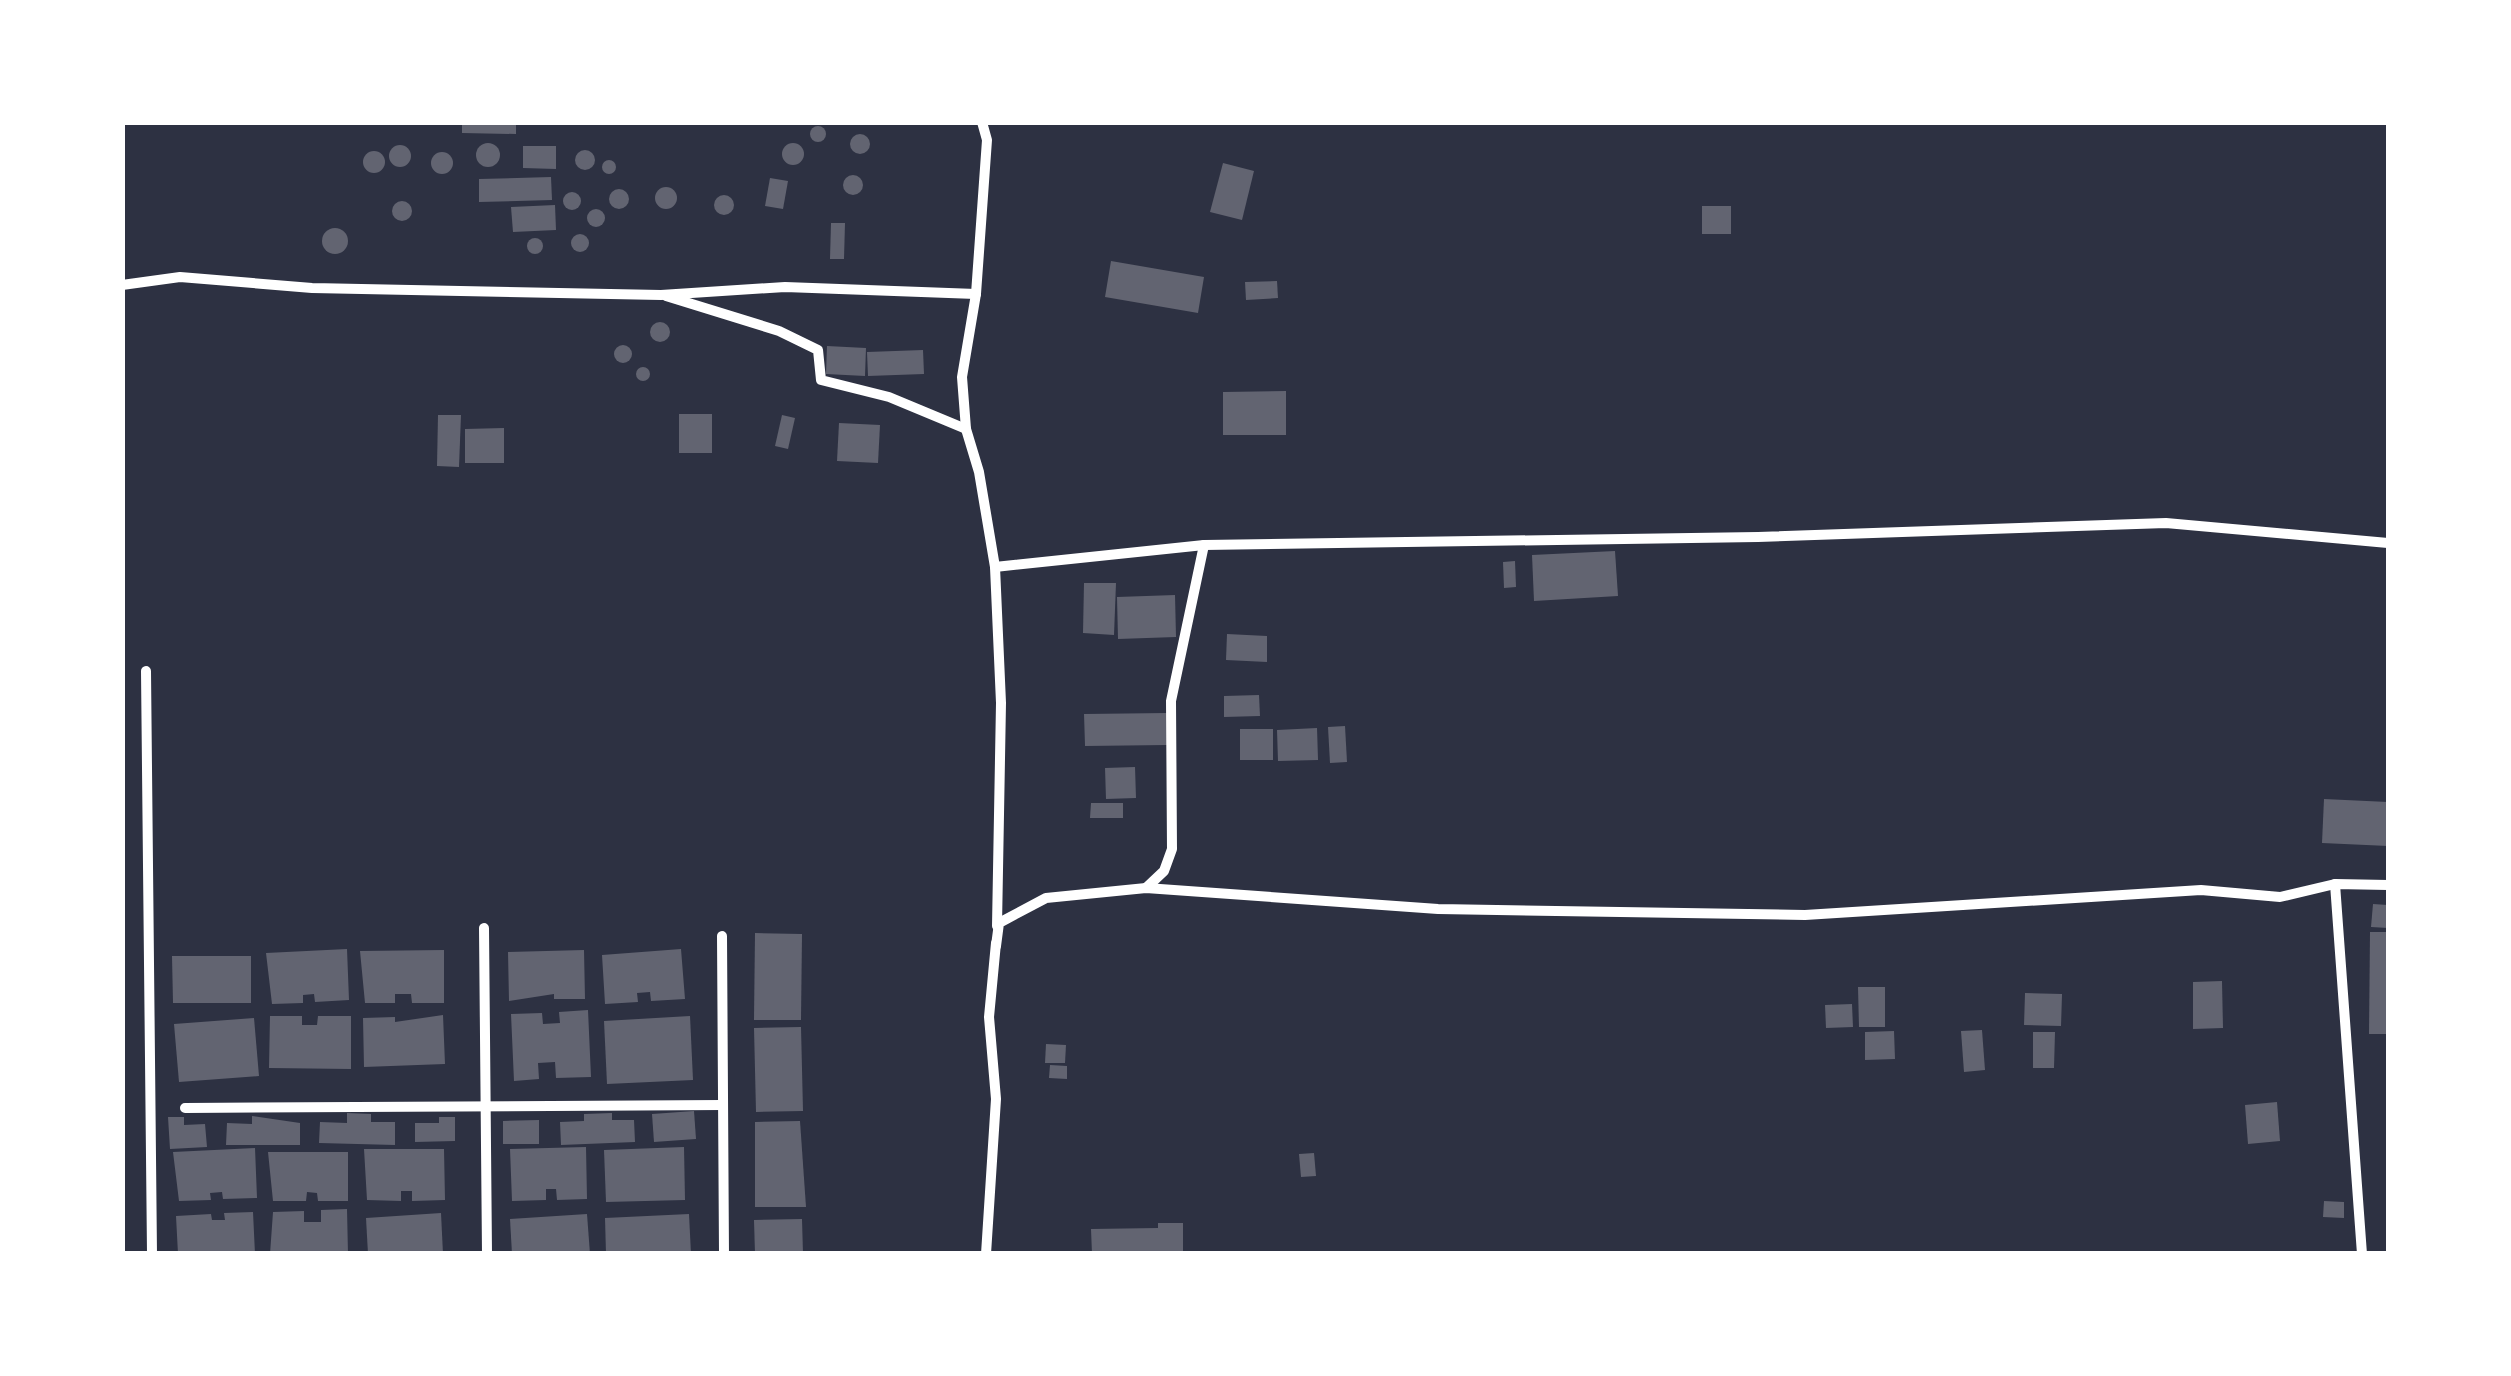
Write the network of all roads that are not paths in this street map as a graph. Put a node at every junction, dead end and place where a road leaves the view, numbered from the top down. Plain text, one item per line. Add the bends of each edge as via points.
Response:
1 (982, 122) edge
2 (122, 286) edge
3 (976, 294) junction
4 (660, 295) junction
5 (966, 430) junction
6 (2388, 543) edge
7 (1204, 545) junction
8 (995, 567) junction
9 (146, 671) dead end
10 (2335, 884) junction
11 (2388, 885) edge
12 (1146, 888) junction
13 (484, 928) dead end
14 (722, 936) dead end
15 (996, 946) junction
16 (723, 1105) junction
17 (486, 1106) junction
18 (185, 1108) dead end
19 (152, 1254) edge
20 (487, 1254) edge
21 (724, 1254) edge
22 (986, 1254) edge
23 (2362, 1254) edge

1 - 3 street
2 - 4 street via 180,277 312,288
3 - 4 street via 785,287
3 - 5 street via 962,376
4 - 5 street via 778,331 818,350 821,380 889,396
5 - 8 street
6 - 7 street via 2166,523
7 - 8 street
7 - 12 street via 1171,700 1172,848 1164,871
8 - 15 street via 1002,703
9 - 19 street
10 - 11 street
10 - 12 street via 2280,897 2201,890 1805,914 1438,909
10 - 23 street
12 - 15 street via 1046,898 1000,923
13 - 17 street
14 - 16 street
15 - 22 street
16 - 17 street
16 - 21 street
17 - 18 street
17 - 20 street

